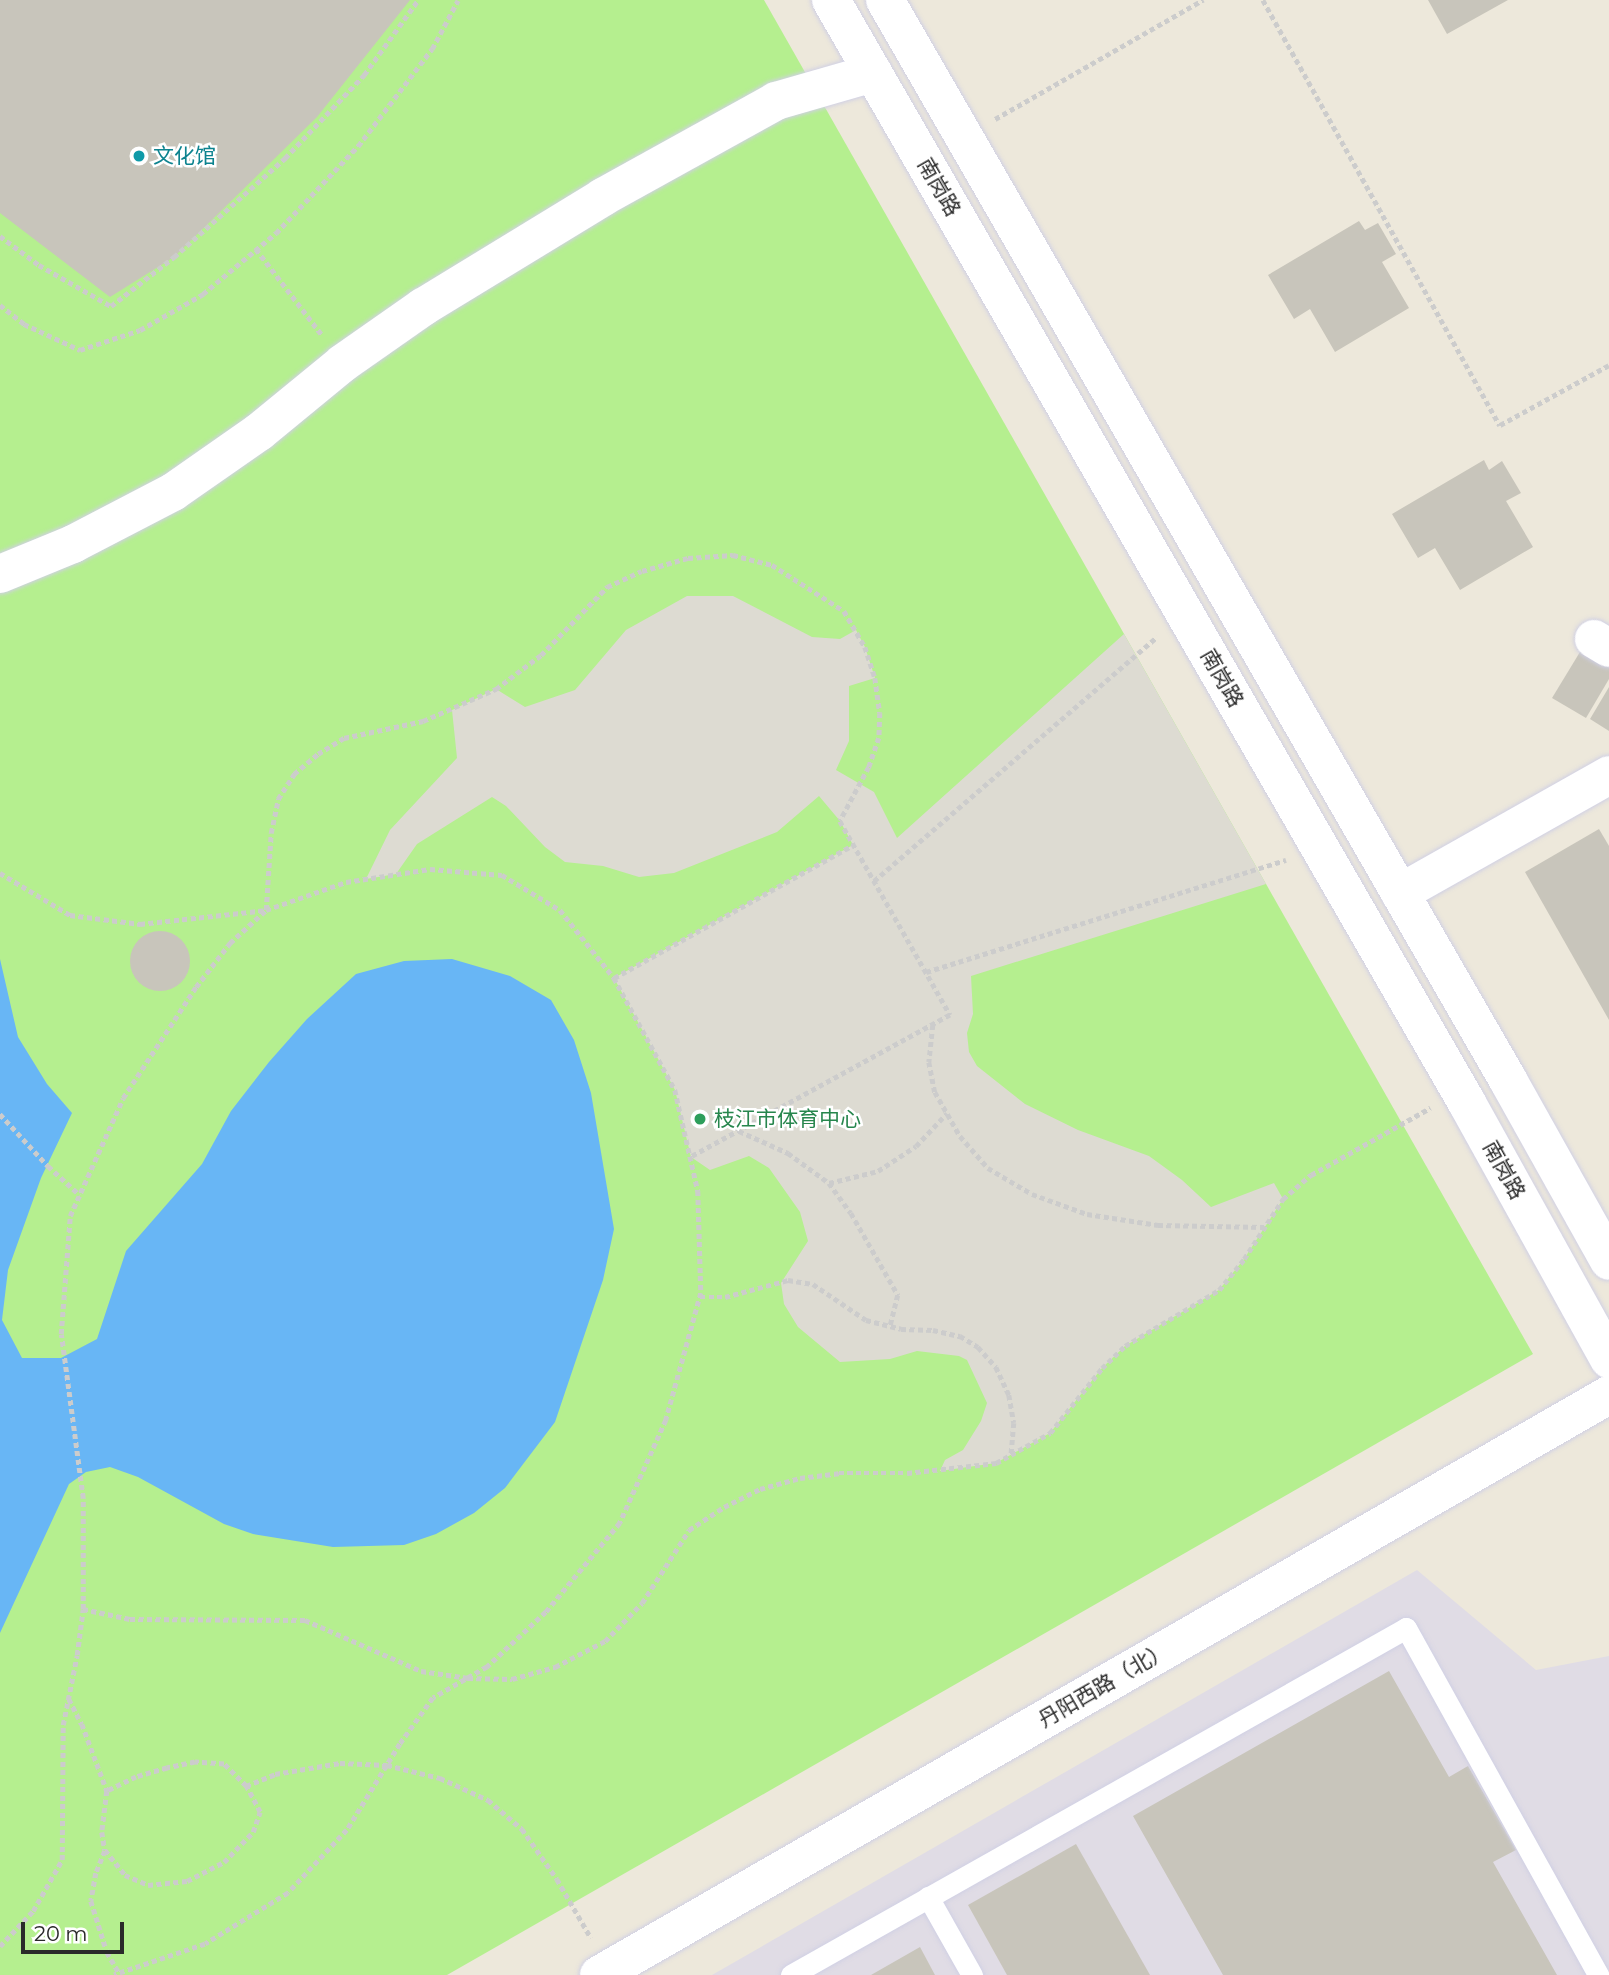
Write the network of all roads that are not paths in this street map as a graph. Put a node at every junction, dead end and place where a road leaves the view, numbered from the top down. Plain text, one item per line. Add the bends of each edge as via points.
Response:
1 (831, 0) edge
2 (885, 0) edge
3 (873, 73) junction
4 (0, 574) edge
5 (1609, 775) edge
6 (1400, 893) junction
7 (1609, 1261) edge
8 (1609, 1359) edge
9 (1609, 1395) edge
10 (928, 1898) junction
11 (604, 1972) edge
12 (791, 1975) edge
13 (972, 1975) edge
14 (1598, 1975) edge

1 - 3 main road, 南岗路
2 - 6 main road
3 - 4 main road via 776,101 603,198 423,307 173,492 73,544
3 - 8 main road, 南岗路 via 1460,1091
5 - 6 main road
6 - 7 main road
9 - 11 main road, 丹阳西路（北）
10 - 12 lane
10 - 13 lane
10 - 14 lane via 1406,1628

